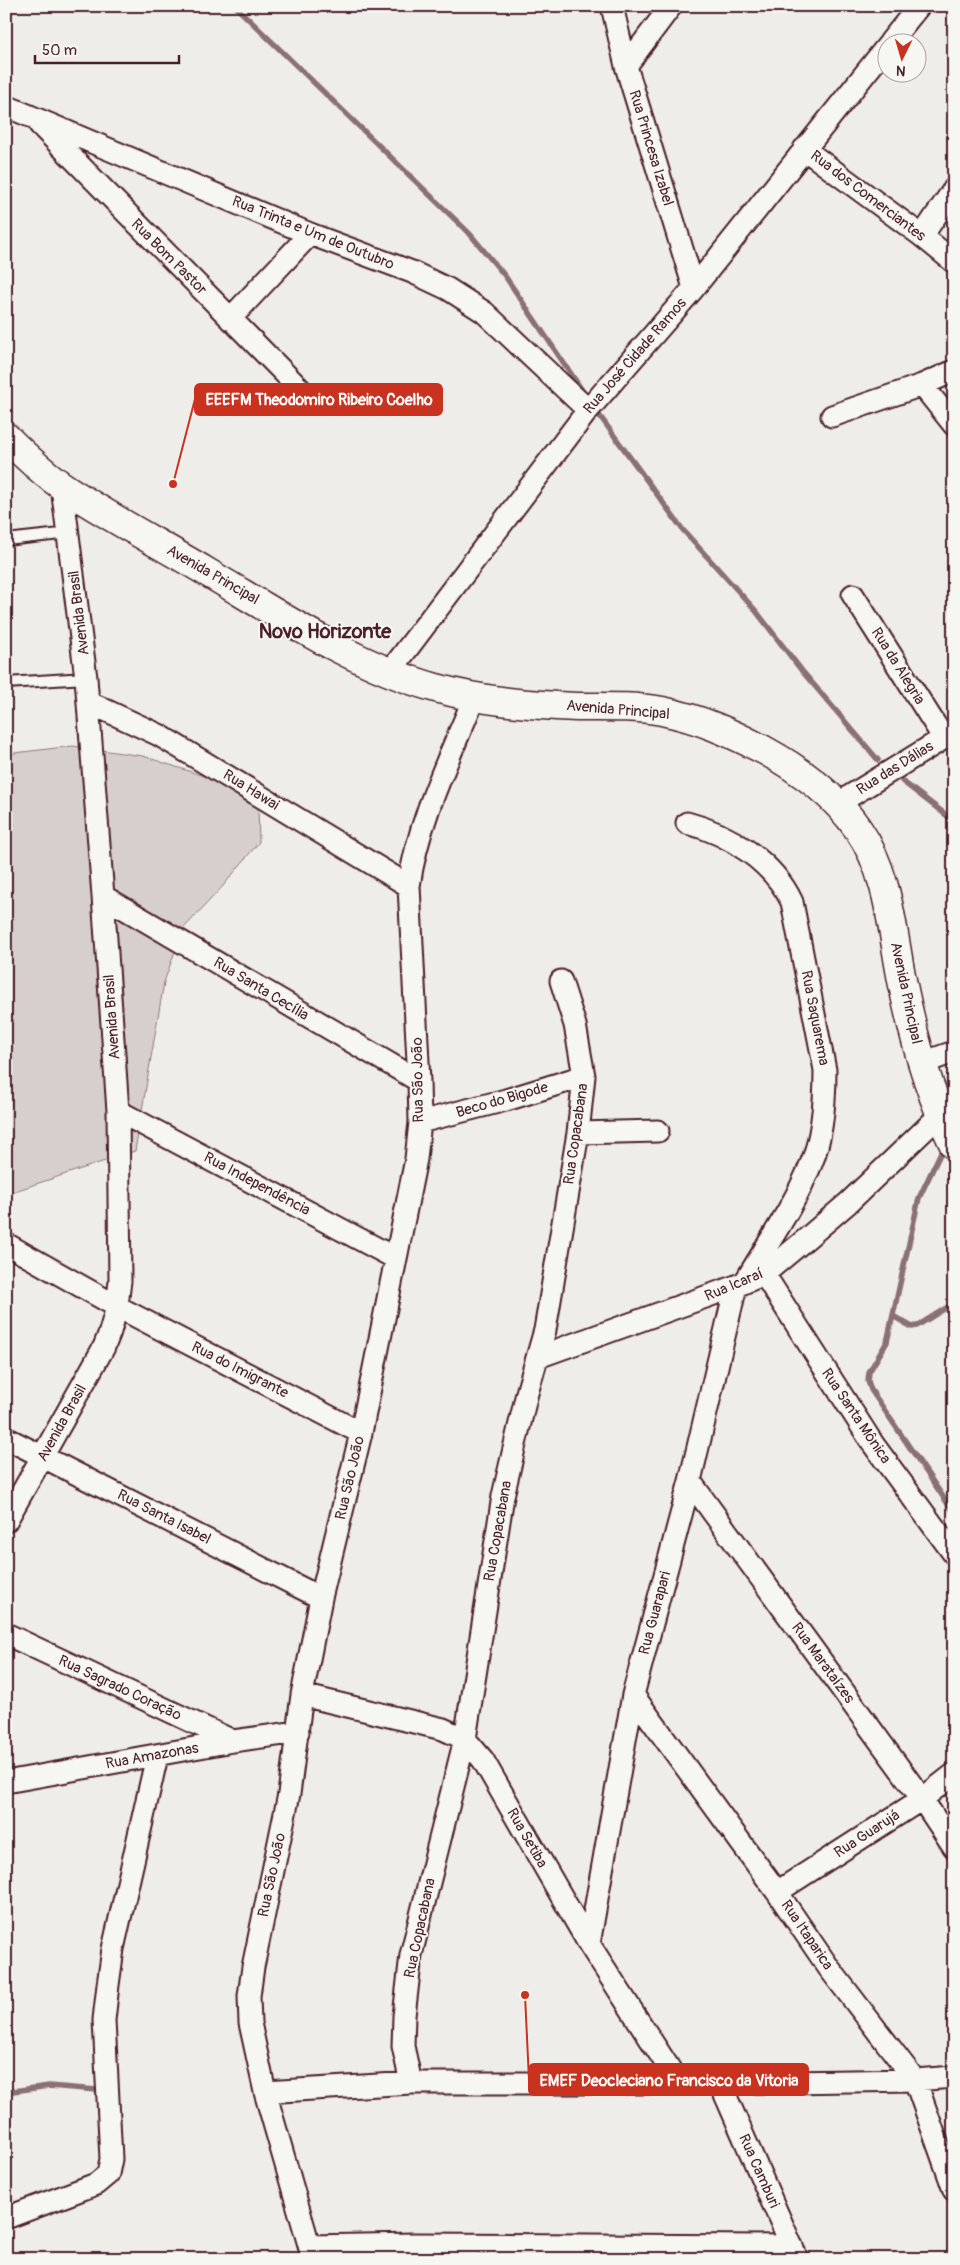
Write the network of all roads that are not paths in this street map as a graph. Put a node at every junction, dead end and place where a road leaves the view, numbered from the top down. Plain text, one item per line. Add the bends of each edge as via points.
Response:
1 (612, 6) edge
2 (671, 6) edge
3 (918, 6) edge
4 (897, 32) edge
5 (878, 56) edge
6 (626, 66) junction
7 (6, 106) edge
8 (32, 118) junction
9 (804, 149) junction
10 (954, 189) edge
11 (310, 234) junction
12 (922, 236) junction
13 (954, 262) edge
14 (694, 288) junction
15 (230, 319) junction
16 (954, 371) edge
17 (922, 385) junction
18 (306, 396) dead end
19 (588, 410) junction
20 (832, 416) dead end
21 (954, 425) edge
22 (6, 437) edge
23 (62, 487) junction
24 (70, 534) junction
25 (6, 540) edge
26 (853, 595) dead end
27 (389, 674) junction
28 (86, 678) junction
29 (6, 683) edge
30 (474, 698) junction
31 (88, 702) junction
32 (949, 734) edge
33 (837, 804) junction
34 (687, 823) dead end
35 (408, 886) junction
36 (103, 896) junction
37 (561, 981) dead end
38 (954, 1052) edge
39 (922, 1063) junction
40 (584, 1076) junction
41 (419, 1081) junction
42 (118, 1111) junction
43 (940, 1115) junction
44 (420, 1122) junction
45 (658, 1131) dead end
46 (578, 1133) junction
47 (954, 1145) edge
48 (6, 1244) edge
49 (395, 1258) junction
50 (748, 1281) junction
51 (118, 1308) junction
52 (538, 1357) junction
53 (361, 1432) junction
54 (6, 1438) edge
55 (44, 1456) junction
56 (690, 1481) junction
57 (6, 1521) edge
58 (954, 1554) edge
59 (321, 1598) junction
60 (6, 1634) edge
61 (302, 1695) junction
62 (633, 1695) junction
63 (298, 1732) junction
64 (465, 1740) junction
65 (233, 1741) junction
66 (157, 1756) junction
67 (954, 1774) edge
68 (6, 1782) edge
69 (922, 1799) junction
70 (954, 1847) edge
71 (777, 1892) junction
72 (588, 1944) junction
73 (954, 2076) edge
74 (915, 2080) junction
75 (678, 2082) junction
76 (411, 2083) junction
77 (720, 2083) junction
78 (265, 2092) junction
79 (954, 2190) edge
80 (6, 2218) edge
81 (311, 2252) edge
82 (794, 2252) edge
83 (564, 2253) edge

1 - 6 street, Rua Princesa Izabel
2 - 6 street
3 - 4 street, Rua José Cidade Ramos
5 - 9 street, Rua José Cidade Ramos
6 - 14 street, Rua Princesa Izabel
7 - 8 street, Rua Trinta e Um de Outubro
8 - 11 street, Rua Trinta e Um de Outubro
8 - 15 street, Rua Bom Pastor
9 - 12 street, Rua dos Comerciantes
9 - 14 street, Rua José Cidade Ramos
10 - 12 street
11 - 15 street
11 - 19 street, Rua Trinta e Um de Outubro via 448,289 484,312
12 - 13 street, Rua dos Comerciantes
14 - 19 street, Rua José Cidade Ramos
15 - 18 street, Rua Bom Pastor
16 - 17 street
17 - 20 street
17 - 21 street
19 - 27 street, Rua José Cidade Ramos
22 - 23 street, Avenida Principal
23 - 24 street, Avenida Brasil
23 - 27 street, Avenida Principal via 316,636
24 - 25 lane
24 - 28 street, Avenida Brasil
26 - 32 street, Rua da Alegria
27 - 30 street, Avenida Principal
28 - 29 lane
28 - 31 street, Avenida Brasil
30 - 33 street, Avenida Principal via 621,707 690,718 728,731 781,759
30 - 35 street, Rua São João via 422,826
31 - 35 street, Rua Hawai via 166,739
31 - 36 street, Avenida Brasil
32 - 33 street, Rua das Dálias
33 - 39 street, Avenida Principal via 866,842 881,875 903,989
34 - 50 street, Rua Saquarema via 727,838 772,870 784,885 792,902 826,1070 825,1097 812,1162
35 - 41 street, Rua São João
36 - 41 street, Rua Santa Cecília
36 - 42 street, Avenida Brasil
37 - 40 street, Rua Copacabana via 575,1025
38 - 39 street
39 - 43 street, Avenida Principal
40 - 44 street, Beco do Bigode
40 - 46 street, Rua Copacabana
41 - 44 street, Rua São João
42 - 49 street, Rua Independência
42 - 51 street, Avenida Brasil
43 - 47 street, Avenida Principal
43 - 50 street, Rua Icaraí via 848,1203
44 - 49 street, Rua São João via 416,1158
45 - 46 street
46 - 52 street, Rua Copacabana
48 - 51 street, Rua do Imigrante
49 - 53 street, Rua São João
50 - 52 street, Rua Icaraí
50 - 56 street, Rua Guarapari
50 - 58 street, Rua Santa Mônica
51 - 53 street, Rua do Imigrante
51 - 55 street, Avenida Brasil via 104,1346
52 - 64 street, Rua Copacabana via 503,1496
53 - 59 street, Rua São João
54 - 55 street, Rua Santa Isabel
55 - 57 street, Avenida Brasil
55 - 59 street, Rua Santa Isabel
56 - 62 street, Rua Guarapari
56 - 69 street, Rua Marataízes
59 - 61 street, Rua São João
60 - 65 street, Rua Sagrado Coração
61 - 63 street, Rua São João
61 - 64 street, Rua Setiba via 442,1729
62 - 71 street, Rua Itaparica
62 - 72 street, Rua Guarapari
63 - 65 street, Rua Amazonas
63 - 78 street, Rua São João via 249,1996 250,2023
64 - 72 street, Rua Setiba via 483,1760
64 - 76 street, Rua Copacabana via 411,1955 403,2046
65 - 66 street, Rua Amazonas
66 - 68 street, Rua Amazonas
66 - 80 street via 108,1985 104,2020 111,2159 108,2174 96,2184
67 - 69 street, Rua Guarujá
69 - 70 street, Rua Marataízes
69 - 71 street, Rua Guarujá
71 - 74 street, Rua Itaparica via 829,1968
72 - 75 street, Rua Setiba
73 - 74 street
74 - 77 street
74 - 79 street, Rua Itaparica
75 - 76 street
75 - 77 street
76 - 78 street
77 - 82 street, Rua Camburi
78 - 81 street, Rua São João
81 - 83 street via 415,2244
82 - 83 street

